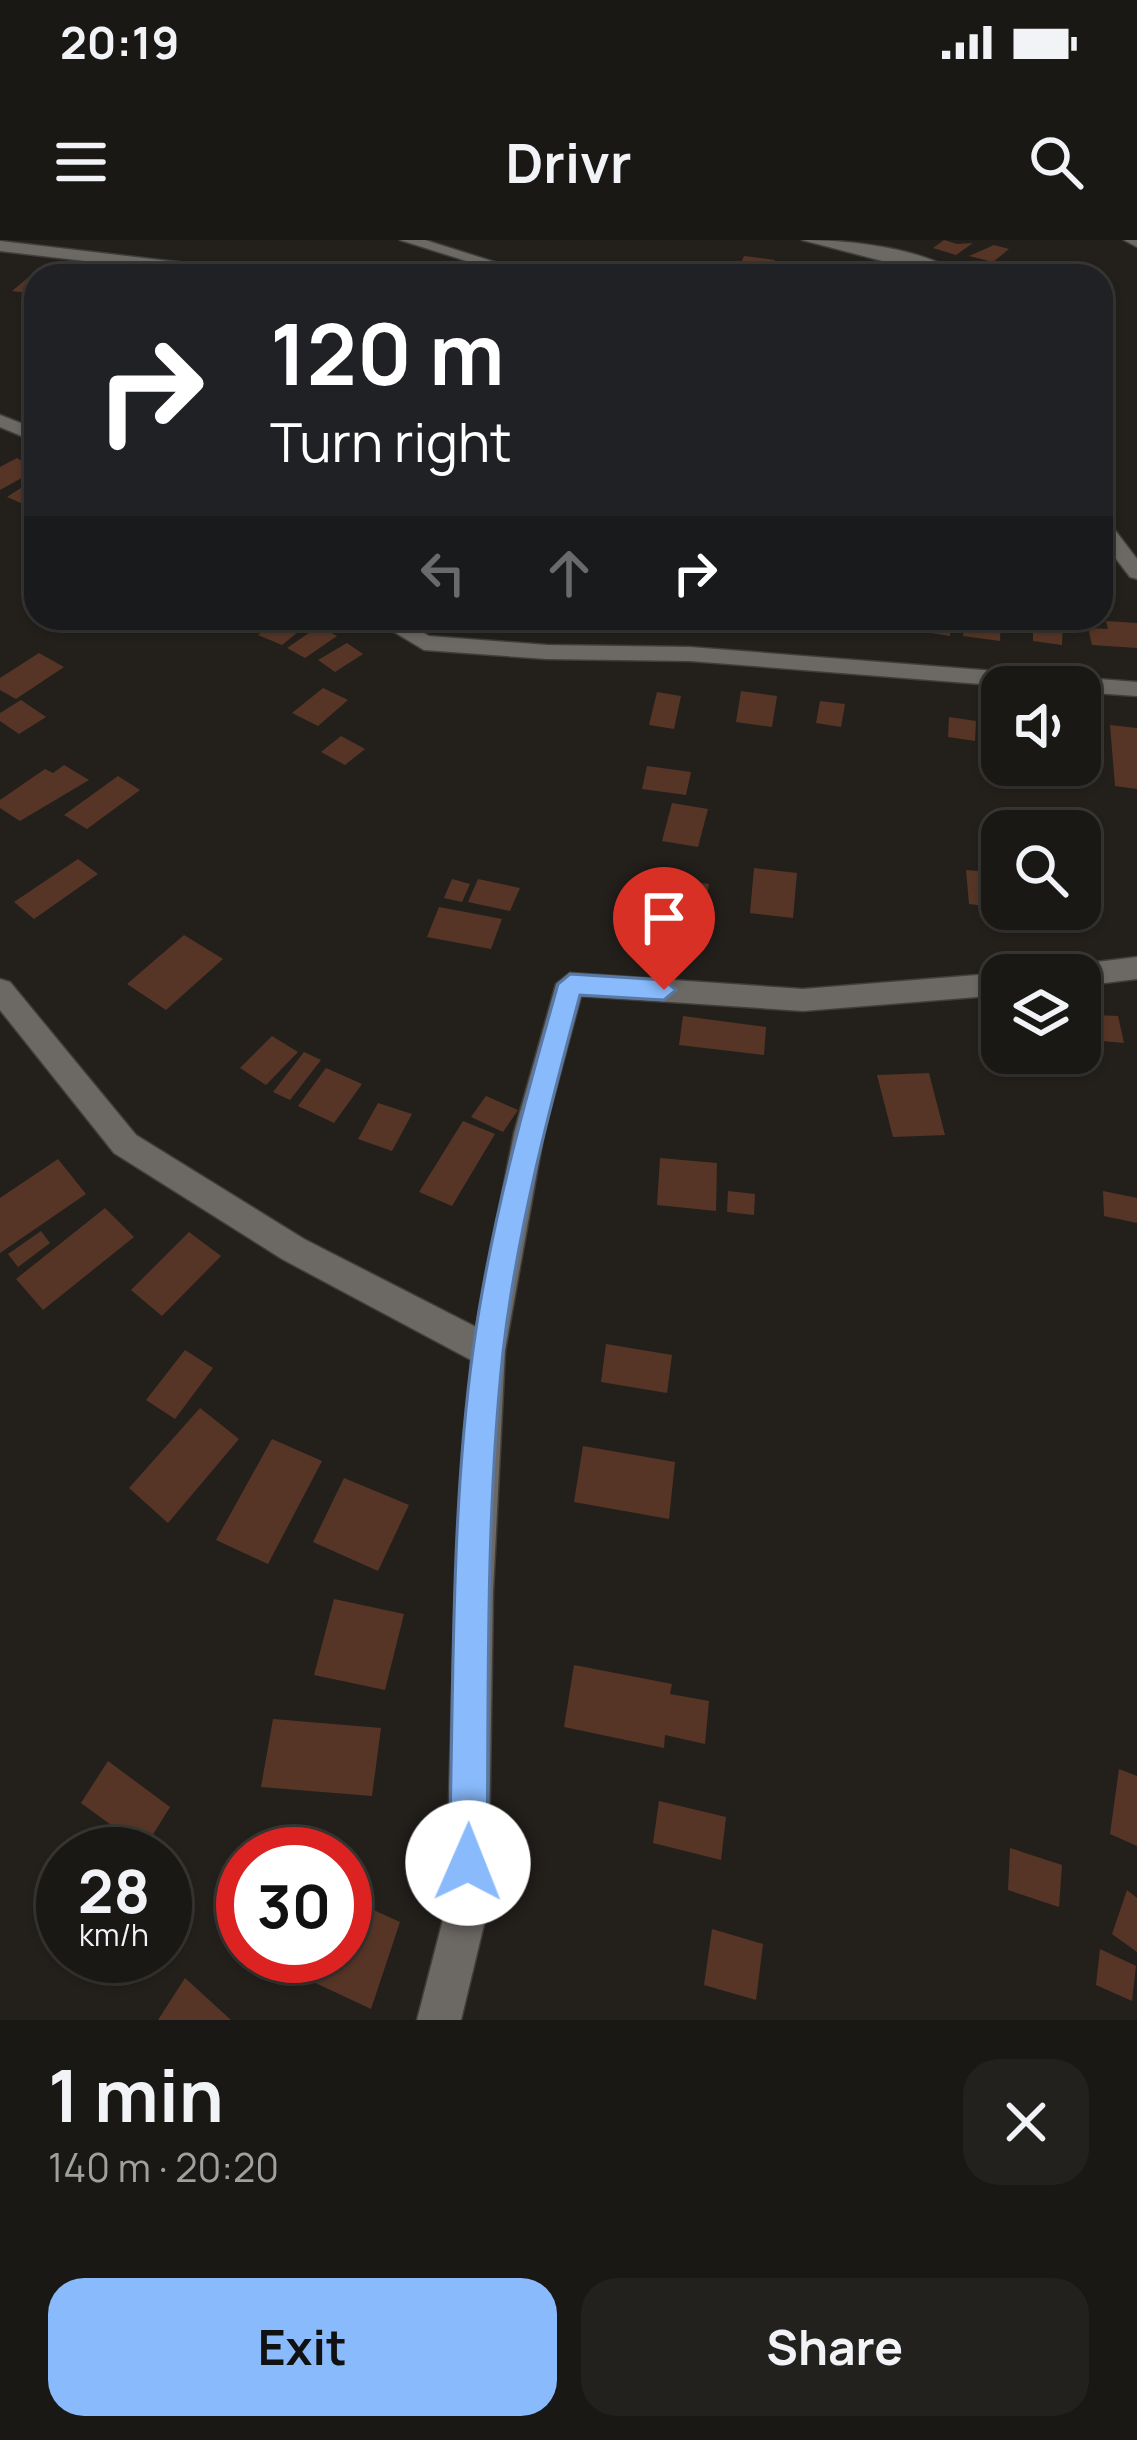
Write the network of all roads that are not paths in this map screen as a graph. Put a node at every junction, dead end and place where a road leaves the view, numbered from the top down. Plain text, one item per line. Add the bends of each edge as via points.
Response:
1 (408, 240) edge
2 (810, 240) edge
3 (0, 246) edge
4 (470, 261) junction
5 (152, 264) edge
6 (466, 264) edge
7 (482, 264) edge
8 (919, 264) edge
9 (1113, 541) edge
10 (1137, 573) edge
11 (402, 630) edge
12 (1137, 689) edge
13 (1137, 968) edge
14 (1101, 973) edge
15 (981, 986) edge
16 (0, 990) edge
17 (488, 1351) junction
18 (440, 2020) edge

1 - 4 street
2 - 8 street
3 - 5 street
4 - 6 street
4 - 7 street
9 - 10 street
11 - 12 street via 424,643 691,654
13 - 14 street
15 - 17 street via 803,1000 570,984 529,1133
16 - 17 street via 124,1144 293,1249
17 - 18 street via 467,1908

